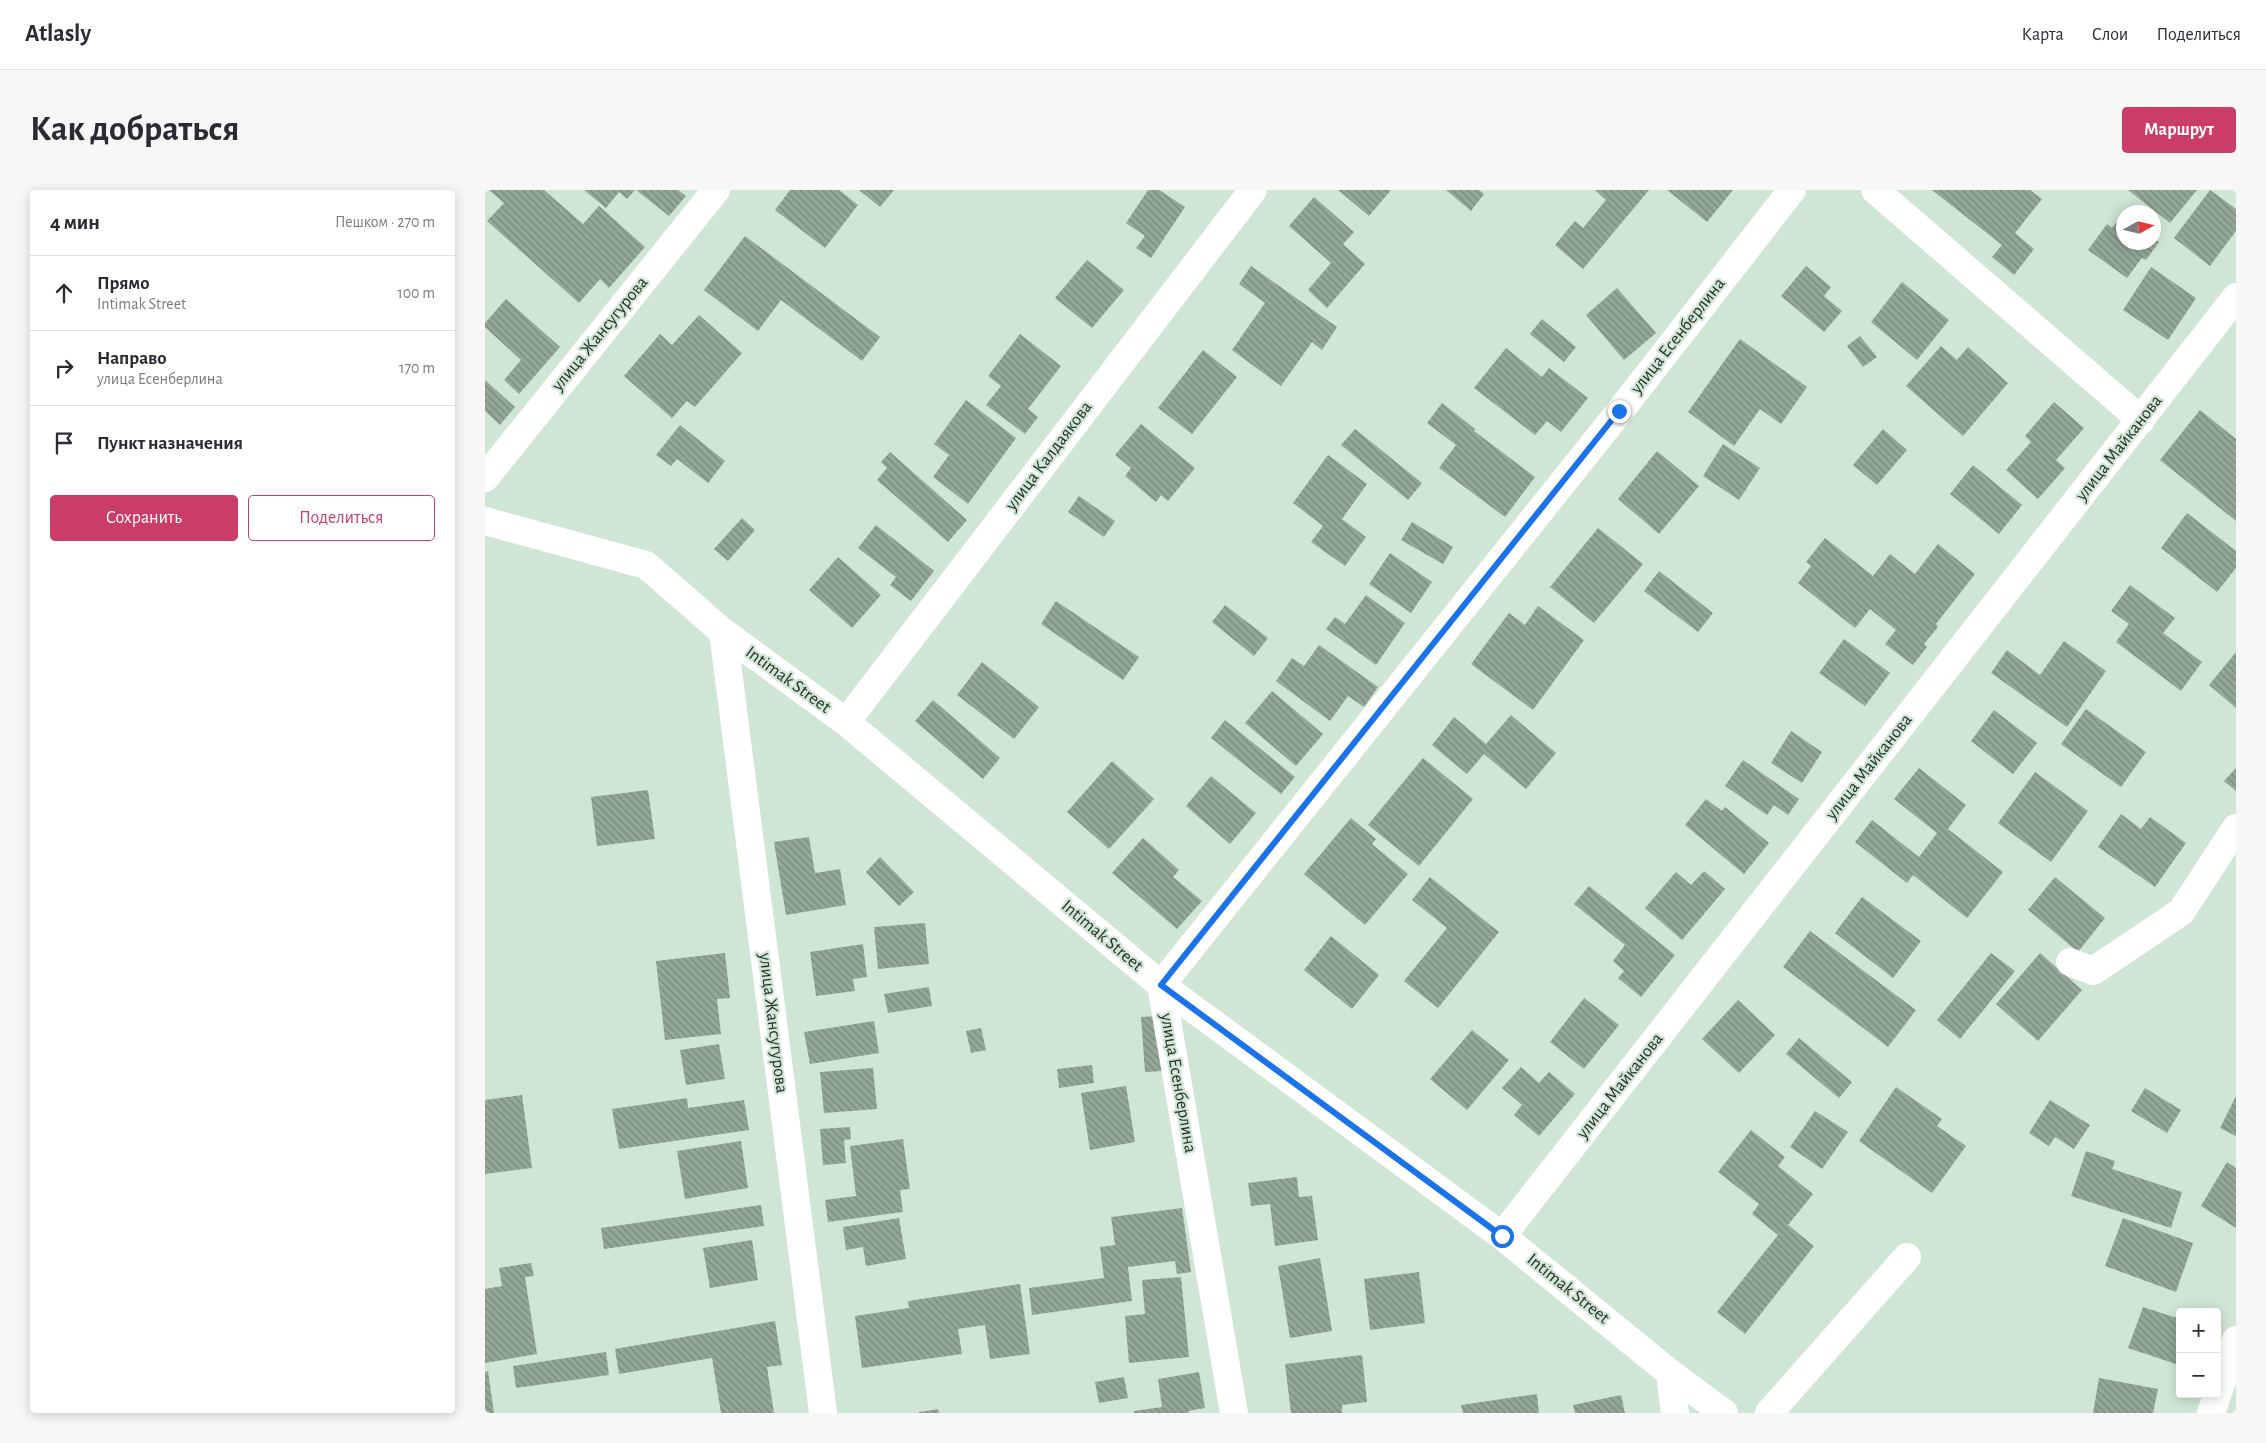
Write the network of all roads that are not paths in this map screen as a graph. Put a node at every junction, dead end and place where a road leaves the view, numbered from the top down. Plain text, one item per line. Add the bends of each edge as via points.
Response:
1 (716, 190) edge
2 (1253, 190) edge
3 (1792, 190) edge
4 (1875, 190) edge
5 (2236, 297) edge
6 (2141, 420) junction
7 (485, 478) edge
8 (485, 521) edge
9 (723, 632) junction
10 (845, 722) junction
11 (2236, 828) edge
12 (2069, 962) dead end
13 (1161, 985) junction
14 (1502, 1236) junction
15 (1907, 1257) dead end
16 (2236, 1340) edge
17 (1670, 1373) junction
18 (823, 1413) edge
19 (1234, 1413) edge
20 (1675, 1413) edge
21 (1724, 1413) edge
22 (1769, 1413) edge
23 (2211, 1413) edge

1 - 7 street, улица Жансугурова
2 - 10 street, улица Калдаякова
3 - 13 street, улица Есенберлина
4 - 6 street
5 - 6 street, улица Майканова
6 - 14 street, улица Майканова
8 - 9 street, Intimak Street via 647,565
9 - 10 street, Intimak Street
9 - 18 street, улица Жансугурова
10 - 13 street, Intimak Street
11 - 12 street via 2181,912 2093,971
13 - 14 street, Intimak Street
13 - 19 street, улица Есенберлина
14 - 17 street, Intimak Street
15 - 22 street
16 - 23 street
17 - 20 street
17 - 21 street, Intimak Street

